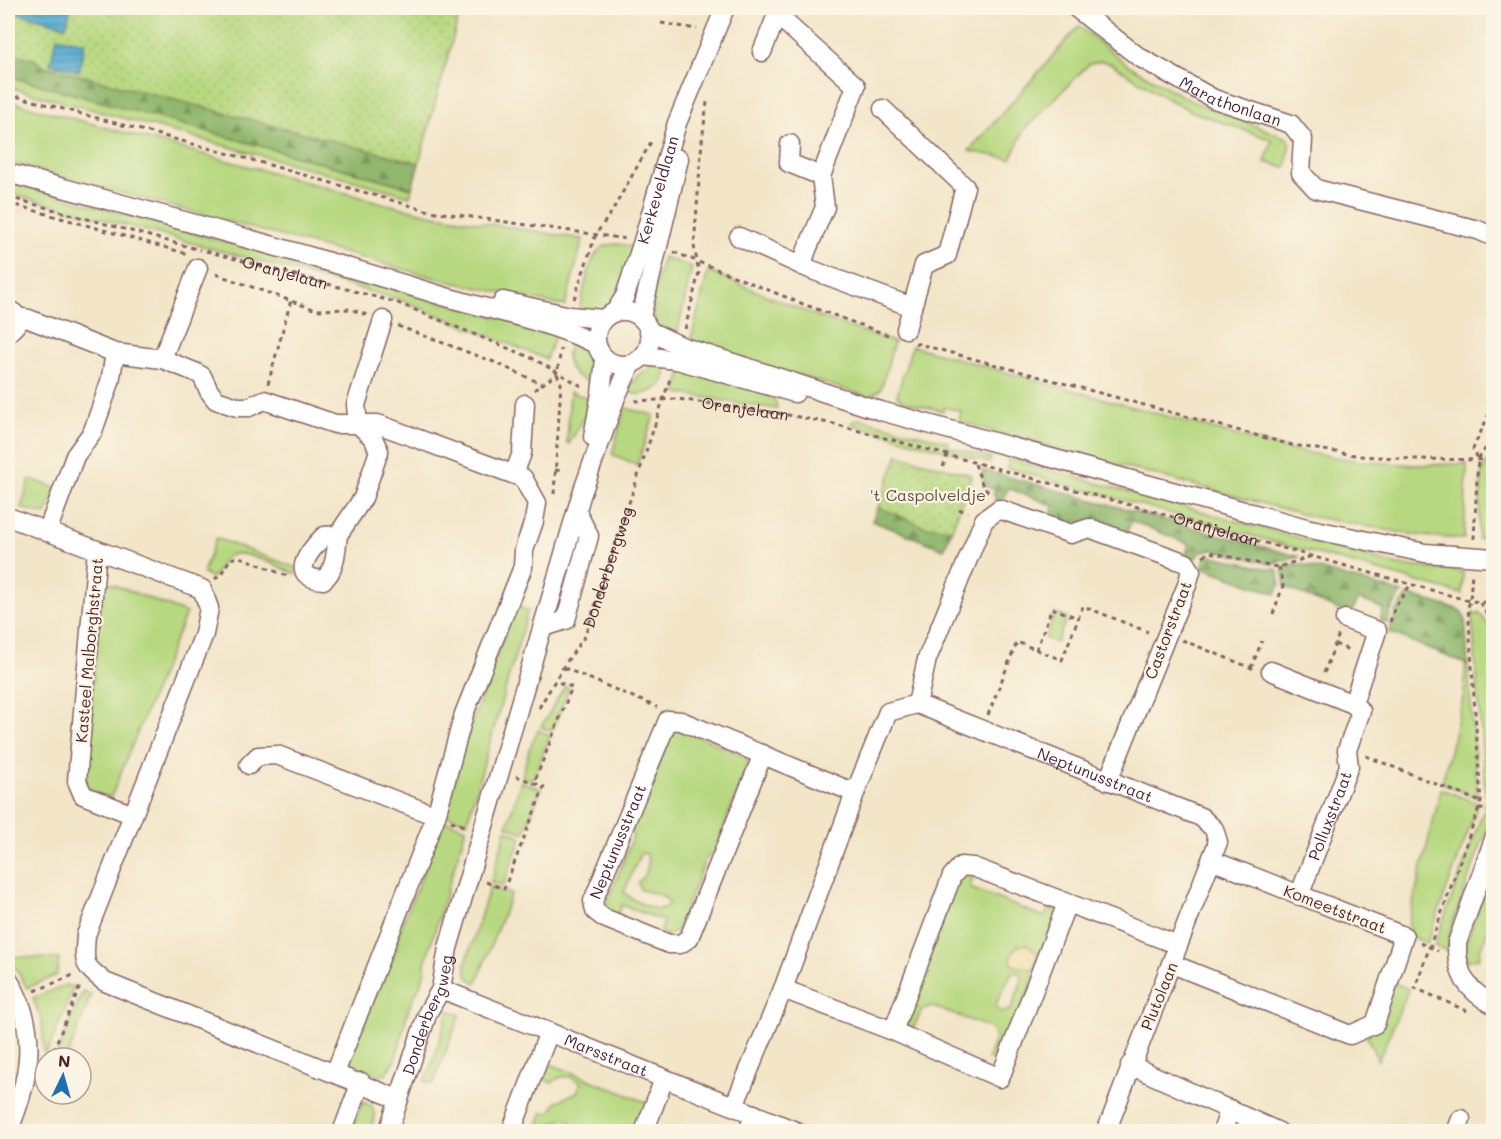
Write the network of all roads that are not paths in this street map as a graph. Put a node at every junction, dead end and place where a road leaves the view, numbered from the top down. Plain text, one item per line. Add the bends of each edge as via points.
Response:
1 (725, 8) edge
2 (1076, 8) edge
3 (762, 52) dead end
4 (883, 109) dead end
5 (790, 144) dead end
6 (8, 173) edge
7 (821, 176) junction
8 (738, 237) dead end
9 (1494, 237) edge
10 (650, 244) junction
11 (193, 261) road end
12 (802, 266) junction
13 (912, 307) junction
14 (609, 315) junction
15 (10, 320) edge
16 (383, 320) road end
17 (568, 323) junction
18 (645, 324) junction
19 (905, 336) road end
20 (600, 351) junction
21 (115, 353) junction
22 (679, 353) junction
23 (162, 359) junction
24 (637, 360) junction
25 (609, 395) junction
26 (525, 404) road end
27 (358, 424) junction
28 (402, 432) junction
29 (379, 451) junction
30 (519, 476) junction
31 (8, 517) edge
32 (47, 532) junction
33 (338, 535) junction
34 (97, 550) junction
35 (1494, 558) edge
36 (1345, 619) road end
37 (1271, 671) road end
38 (917, 704) junction
39 (1353, 704) junction
40 (763, 754) junction
41 (249, 765) dead end
42 (1108, 781) junction
43 (855, 793) junction
44 (133, 815) junction
45 (436, 816) junction
46 (1494, 839) edge
47 (1212, 860) junction
48 (1299, 896) junction
49 (1067, 903) junction
50 (1178, 945) junction
51 (1172, 964) junction
52 (8, 979) edge
53 (441, 989) junction
54 (783, 989) junction
55 (1494, 1005) edge
56 (893, 1031) junction
57 (549, 1032) junction
58 (1130, 1065) junction
59 (335, 1073) junction
60 (664, 1079) junction
61 (361, 1082) junction
62 (398, 1099) junction
63 (734, 1106) junction
64 (1230, 1109) junction
65 (754, 1114) junction
66 (8, 1131) edge
67 (342, 1131) edge
68 (388, 1131) edge
69 (511, 1131) edge
70 (644, 1131) edge
71 (747, 1131) edge
72 (798, 1131) edge
73 (1106, 1131) edge
74 (1222, 1131) edge
75 (1279, 1131) edge

1 - 10 street, Kerkeveldlaan via 700,67
2 - 9 street, Marathonlaan via 1139,57 1214,99 1291,124 1303,139 1301,173 1316,189
3 - 7 street via 777,15 856,86
4 - 13 street via 965,187 947,255 924,265
5 - 7 street via 789,163
6 - 17 street, Oranjelaan via 340,264 455,300
7 - 12 street via 825,207
8 - 12 street
10 - 14 street, Kerkeveldlaan via 625,296
10 - 18 street, Kerkeveldlaan
11 - 23 street
12 - 13 street
13 - 19 street
14 - 17 street, Oranjelaan
14 - 18 street via 624,311
14 - 20 street via 596,335
15 - 21 street via 30,319
16 - 27 street via 356,405
17 - 20 street, Oranjelaan
18 - 22 street, Oranjelaan
18 - 24 street via 650,340
20 - 24 street via 613,363 622,365
20 - 25 street, Donderbergweg
21 - 23 street
21 - 32 street via 110,382 93,431 75,456
22 - 24 street, Oranjelaan
22 - 35 street, Oranjelaan via 1306,528 1425,554
23 - 27 street via 202,376 216,400 237,407 249,407 264,400 335,424
24 - 25 street, Donderbergweg
25 - 53 street, Donderbergweg via 448,948
26 - 30 street
27 - 28 street via 378,424
27 - 29 street via 373,438
28 - 29 street
28 - 30 street
29 - 33 street via 363,498
30 - 45 street via 537,503 523,567 464,714
31 - 32 street
32 - 34 street
33 - 33 street via 328,577 315,580 304,567 308,553 324,536
34 - 44 street, Kasteel Malborghstraat via 77,781 83,795
34 - 44 street, Kasteel Malborghstraat via 202,589 209,608 204,634
36 - 39 street, Polluxstraat via 1377,631
37 - 39 street
38 - 42 street, Neptunusstraat
38 - 42 street, Castorstraat via 927,659 984,520 999,509 1071,534 1089,528 1186,563 1191,571
38 - 43 street via 888,712
39 - 48 street, Polluxstraat via 1361,711 1347,750 1349,766
40 - 40 street, Neptunusstraat via 681,721 668,720 593,901 595,911 669,944 680,944 689,938
40 - 43 street
41 - 45 street via 258,756 277,755
42 - 47 street, Neptunusstraat via 1201,817 1214,829 1218,842
43 - 54 street
44 - 59 street via 86,935 84,959 88,968 105,982
45 - 59 street
46 - 55 street via 1457,943 1457,959 1464,979 1477,996
47 - 48 street, Komeetstraat
47 - 50 street, Plutolaan
48 - 51 street, Komeetstraat via 1404,936 1375,1024 1350,1035
49 - 50 street
49 - 56 street via 973,867 961,866 952,876
49 - 56 street via 1000,1078
50 - 51 street, Plutolaan
51 - 58 street, Plutolaan
52 - 66 street via 19,997 28,1032 21,1101
53 - 57 street, Marsstraat
53 - 62 street, Donderbergweg via 428,1012
54 - 56 street
54 - 63 street
57 - 60 street, Marsstraat
57 - 69 street, Marsstraat
58 - 64 street
58 - 73 street, Plutolaan
59 - 61 street
60 - 63 street, Marsstraat
60 - 70 street, Marsstraat
61 - 62 street
61 - 67 street
62 - 68 street, Donderbergweg
63 - 65 street, Marsstraat
64 - 74 street
64 - 75 street
65 - 71 street
65 - 72 street, Marsstraat

